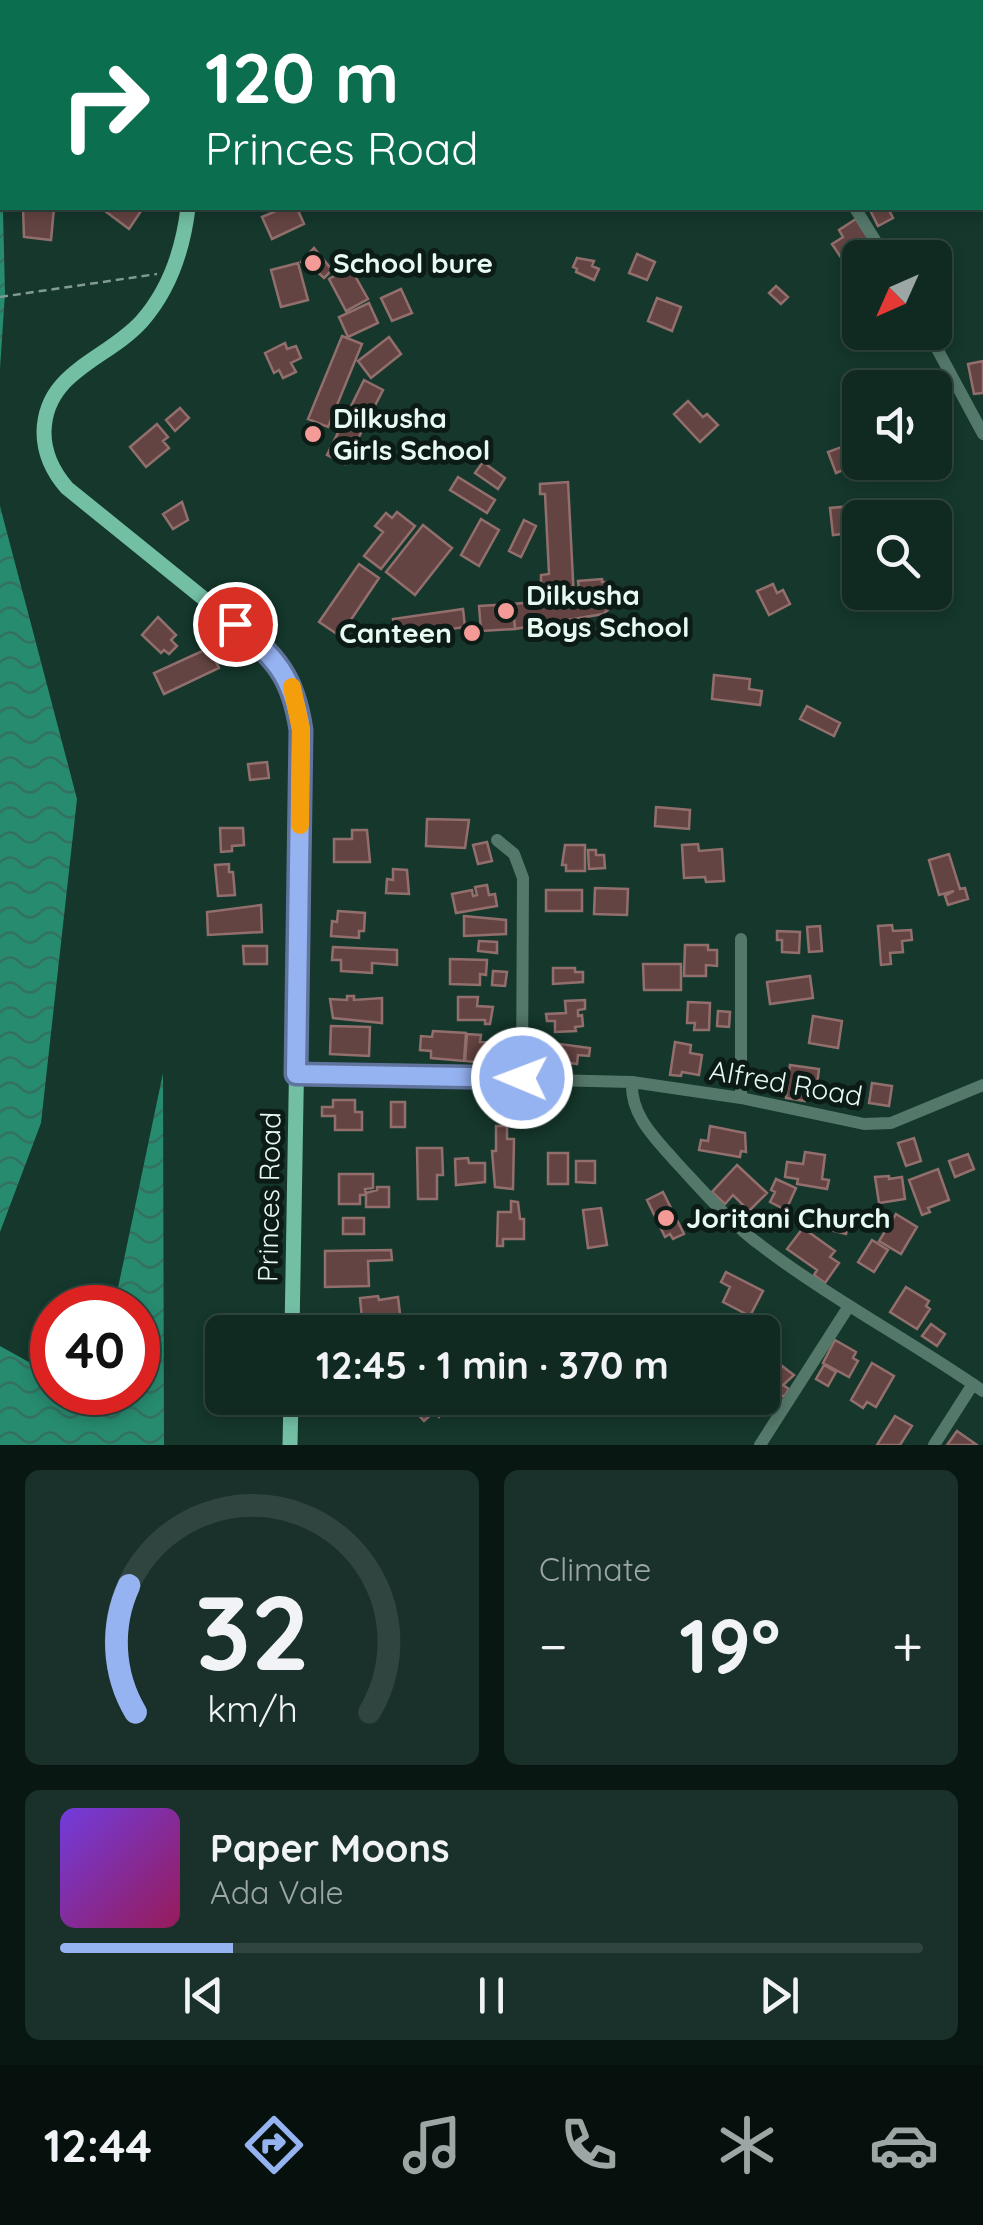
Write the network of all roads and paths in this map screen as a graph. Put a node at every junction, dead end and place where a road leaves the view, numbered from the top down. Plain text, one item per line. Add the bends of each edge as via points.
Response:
1 (188, 210) edge
2 (855, 210) edge
3 (874, 240) edge
4 (173, 272) junction
5 (0, 298) edge
6 (938, 350) edge
7 (983, 434) edge
8 (498, 840) dead end
9 (741, 940) dead end
10 (296, 1074) junction
11 (522, 1078) junction
12 (632, 1082) junction
13 (983, 1084) edge
14 (741, 1098) junction
15 (849, 1306) junction
16 (292, 1315) edge
17 (978, 1388) edge
18 (291, 1415) edge
19 (290, 1445) edge
20 (760, 1445) edge
21 (934, 1445) edge

1 - 4 main road, Princes Road
2 - 3 street
4 - 5 path
4 - 10 main road, Princes Road via 135,328 54,393 44,443 67,488 266,650 290,684 302,753
6 - 7 street
8 - 11 street via 514,854 522,878
9 - 14 street
10 - 11 street, Alfred Road
10 - 16 main road, Princes Road
11 - 12 street, Alfred Road
12 - 14 street, Alfred Road
12 - 15 street via 631,1098 653,1136 720,1210
13 - 14 street, Alfred Road via 877,1124
15 - 17 street
15 - 20 street
17 - 21 street
18 - 19 main road

